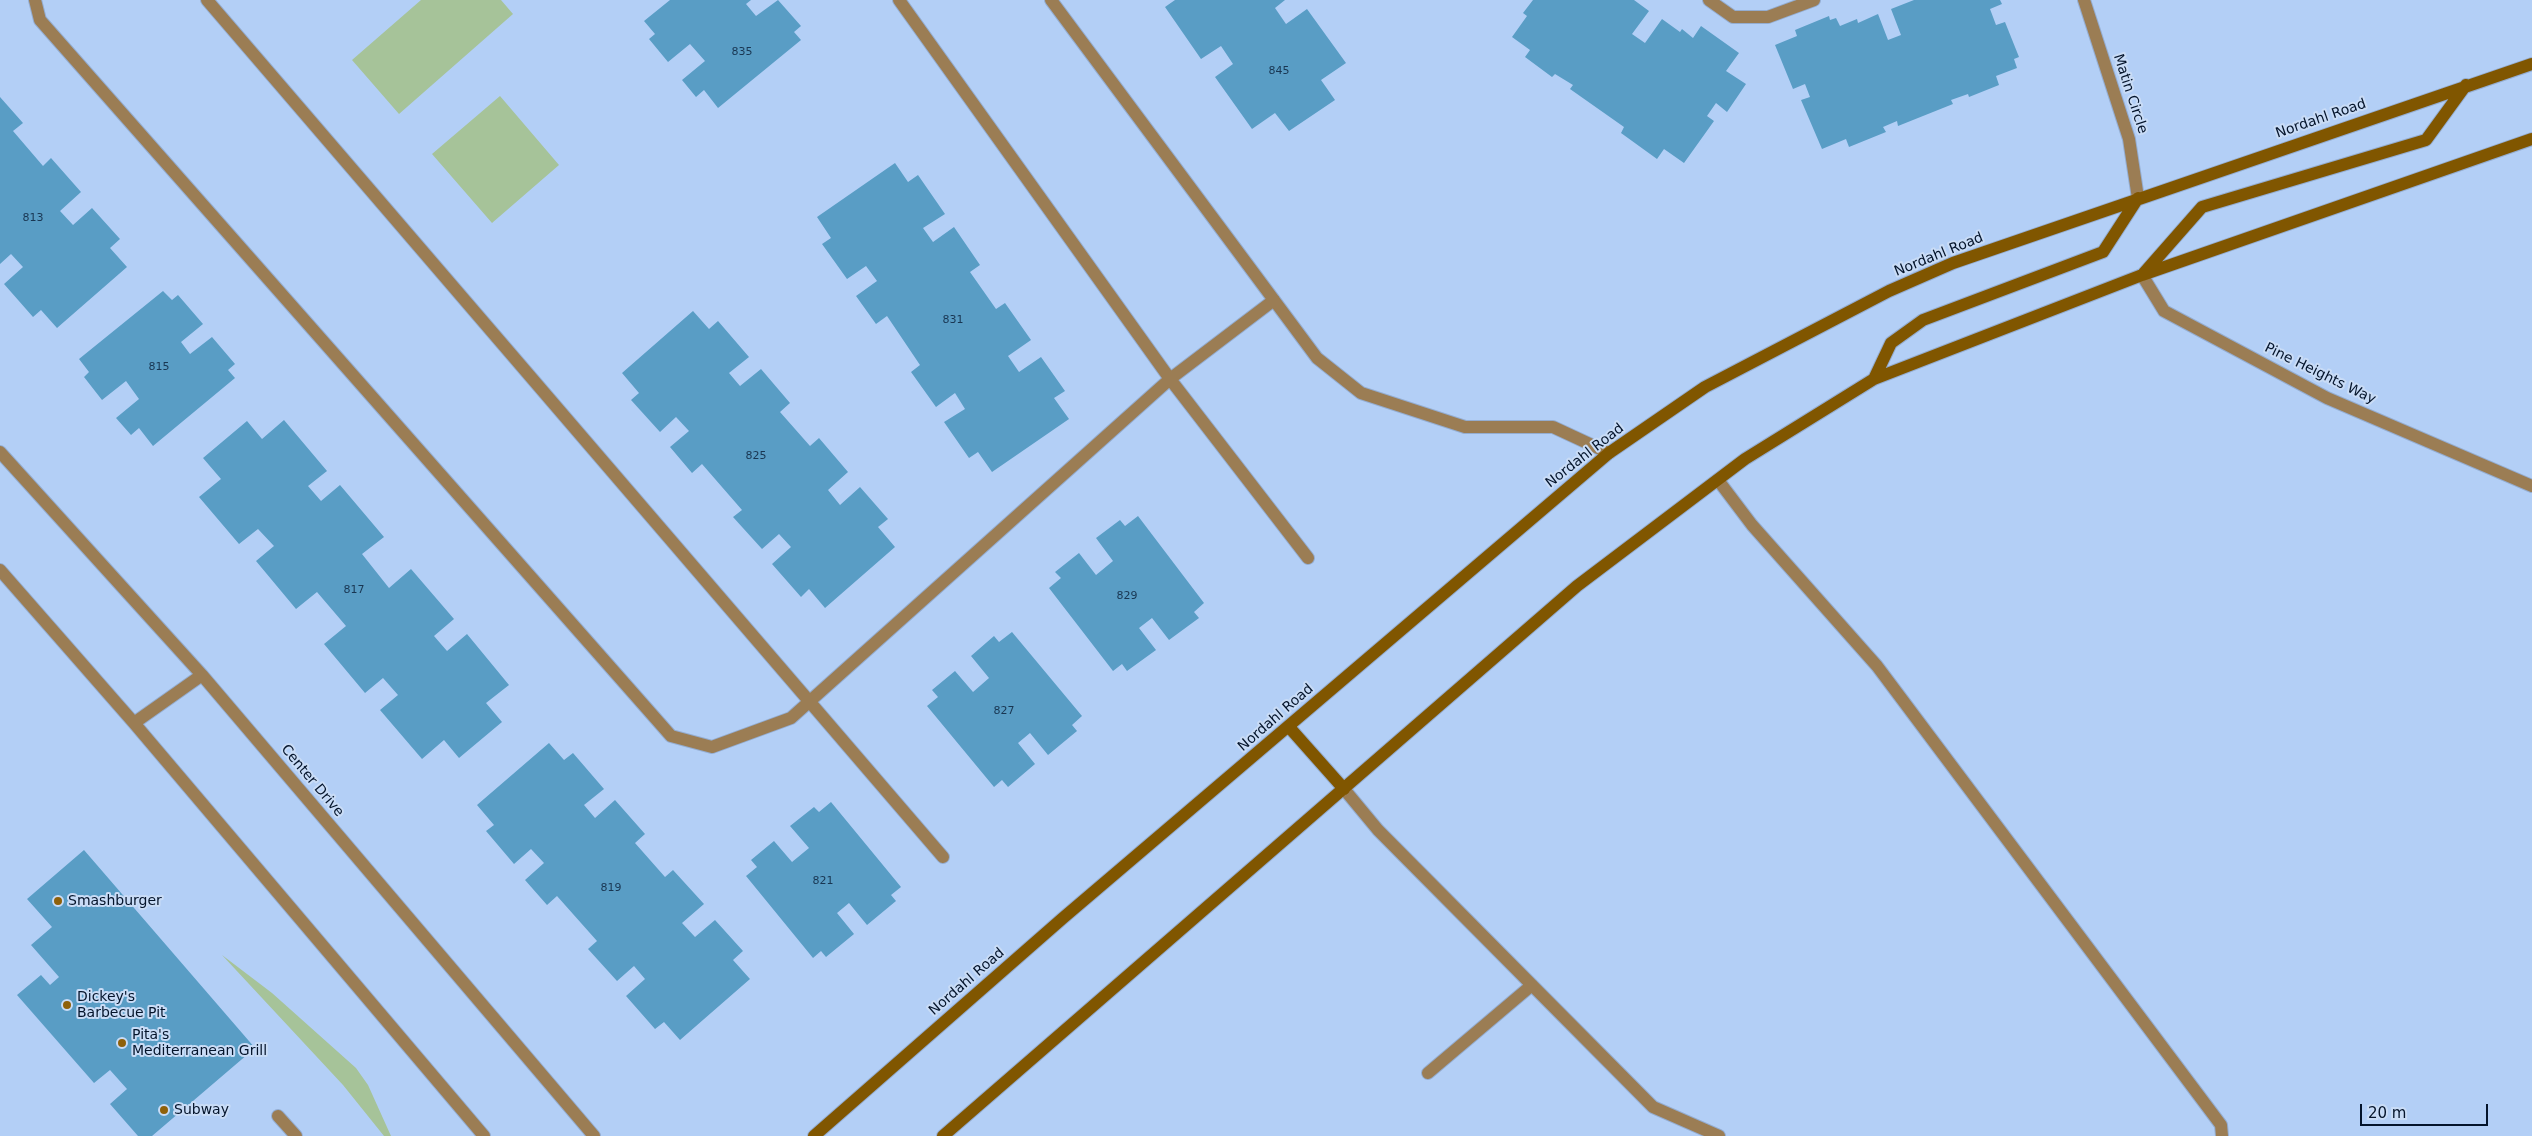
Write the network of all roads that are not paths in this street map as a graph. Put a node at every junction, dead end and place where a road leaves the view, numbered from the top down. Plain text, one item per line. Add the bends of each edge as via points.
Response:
1 (34, 0) edge
2 (208, 0) edge
3 (900, 0) edge
4 (1051, 0) edge
5 (1708, 0) edge
6 (1814, 0) edge
7 (2084, 0) edge
8 (2532, 64) edge
9 (2466, 85) junction
10 (2532, 139) edge
11 (2138, 198) junction
12 (2142, 275) junction
13 (1274, 300) junction
14 (1170, 379) junction
15 (1874, 379) junction
16 (0, 452) edge
17 (1609, 453) junction
18 (1718, 480) junction
19 (2532, 486) edge
20 (1308, 558) dead end
21 (0, 570) edge
22 (202, 675) junction
23 (810, 700) junction
24 (134, 723) junction
25 (1289, 727) junction
26 (1344, 789) junction
27 (943, 857) dead end
28 (1532, 985) junction
29 (1428, 1073) dead end
30 (278, 1116) dead end
31 (296, 1136) edge
32 (484, 1136) edge
33 (594, 1136) edge
34 (814, 1136) edge
35 (943, 1136) edge
36 (1719, 1136) edge
37 (2222, 1136) edge

1 - 23 street via 40,20 671,736 712,747 791,718
2 - 23 street
3 - 14 street
4 - 13 street
5 - 6 street via 1733,17 1768,17
7 - 11 street, Matin Circle via 2129,139
8 - 9 main road, Nordahl Road
9 - 11 main road, Nordahl Road
9 - 12 main road via 2426,140 2202,208
10 - 12 main road
11 - 15 main road via 2103,252 1923,320 1891,343
11 - 17 main road, Nordahl Road via 1953,262 1889,292 1705,387
12 - 15 main road
12 - 19 street, Pine Heights Way via 2164,311 2327,398
13 - 14 street
13 - 17 street via 1317,358 1361,393 1465,427 1553,427
14 - 20 street
14 - 23 street
15 - 18 main road via 1745,459
16 - 22 street, Center Drive
17 - 25 main road, Nordahl Road
18 - 26 main road via 1578,586
18 - 37 street via 1752,525 1878,666 2221,1125
21 - 24 street
22 - 24 street
22 - 33 street, Center Drive
23 - 27 street
24 - 32 street
25 - 26 main road
25 - 34 main road, Nordahl Road via 1069,912
26 - 28 street via 1378,830
26 - 35 main road
28 - 29 street
28 - 36 street via 1653,1107
30 - 31 street

